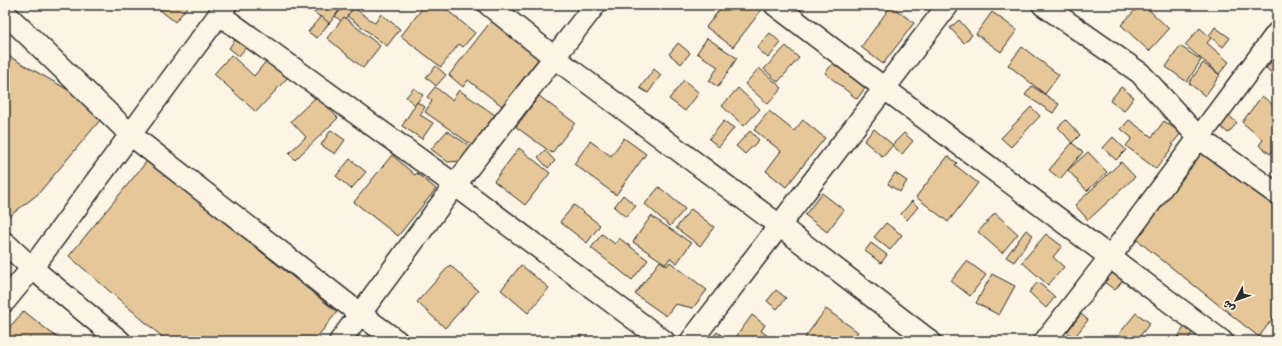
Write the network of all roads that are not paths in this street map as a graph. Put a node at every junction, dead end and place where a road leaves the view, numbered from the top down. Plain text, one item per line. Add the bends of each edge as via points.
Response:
1 (489, 5) edge
2 (595, 5) edge
3 (775, 5) edge
4 (948, 5) edge
5 (1043, 5) edge
6 (223, 10) edge
7 (5, 13) edge
8 (1277, 34) edge
9 (554, 58) junction
10 (884, 88) junction
11 (131, 135) junction
12 (1199, 138) junction
13 (455, 185) junction
14 (1277, 194) edge
15 (780, 226) junction
16 (5, 243) edge
17 (1110, 257) junction
18 (32, 268) junction
19 (5, 301) edge
20 (360, 314) junction
21 (120, 341) edge
22 (340, 341) edge
23 (397, 341) edge
24 (664, 341) edge
25 (691, 341) edge
26 (930, 341) edge
27 (1045, 341) edge
28 (1222, 341) edge

1 - 9 street
2 - 9 street
3 - 10 street
4 - 10 street
5 - 12 street via 1140,73
6 - 11 street
6 - 13 street
7 - 11 street
8 - 12 street
9 - 13 street
9 - 15 street
10 - 15 street
10 - 17 street
11 - 18 street
11 - 20 street
12 - 14 street
12 - 17 street
13 - 20 street
13 - 24 street
15 - 25 street
15 - 26 street
16 - 18 street
17 - 27 street
17 - 28 street
18 - 19 street
18 - 21 street
20 - 22 street
20 - 23 street

